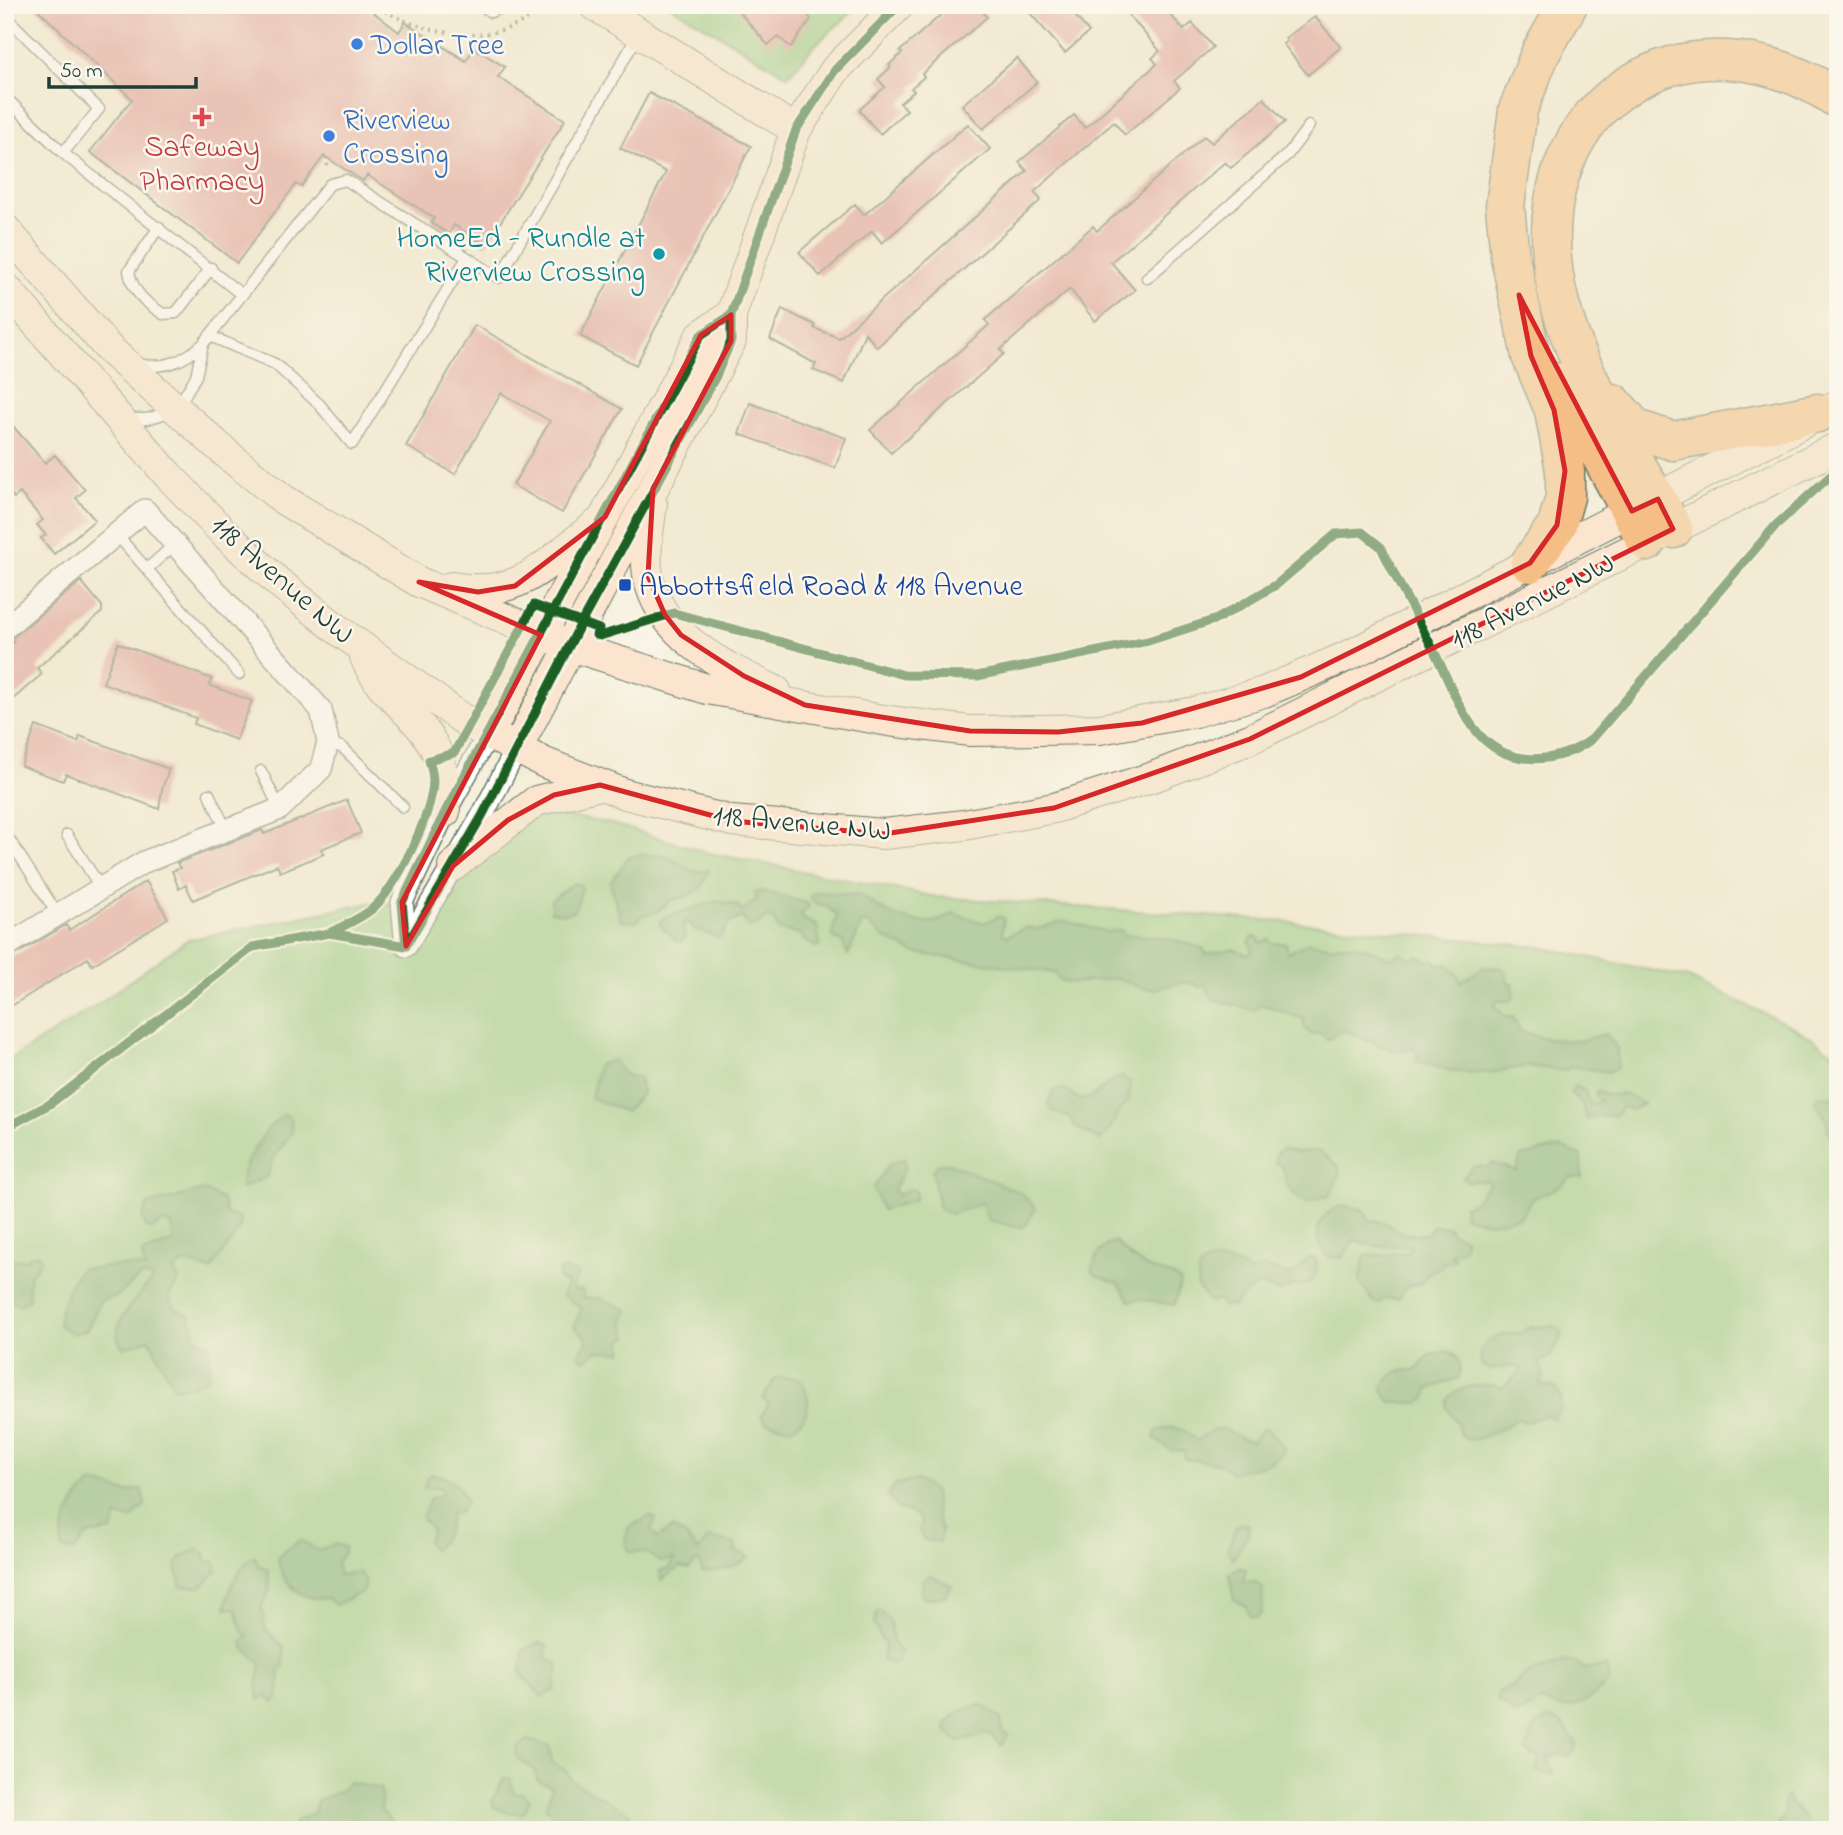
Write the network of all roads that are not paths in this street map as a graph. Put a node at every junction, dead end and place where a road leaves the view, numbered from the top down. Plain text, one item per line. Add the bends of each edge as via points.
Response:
1 (481, 5) edge
2 (508, 5) edge
3 (594, 5) edge
4 (899, 5) edge
5 (1568, 5) edge
6 (5, 16) edge
7 (639, 33) junction
8 (5, 97) edge
9 (1838, 99) edge
10 (1309, 126) dead end
11 (796, 130) junction
12 (63, 153) junction
13 (159, 227) junction
14 (5, 229) edge
15 (467, 258) junction
16 (211, 268) junction
17 (1147, 278) dead end
18 (5, 286) edge
19 (242, 295) junction
20 (1519, 295) junction
21 (731, 315) junction
22 (207, 340) junction
23 (116, 355) junction
24 (1589, 375) junction
25 (1828, 409) edge
26 (176, 411) junction
27 (122, 419) junction
28 (1838, 447) edge
29 (653, 489) junction
30 (605, 517) junction
31 (1652, 520) junction
32 (116, 534) junction
33 (175, 544) junction
34 (1530, 563) junction
35 (146, 569) junction
36 (419, 582) junction
37 (5, 628) edge
38 (541, 635) junction
39 (570, 646) junction
40 (361, 647) junction
41 (240, 674) dead end
42 (805, 705) junction
43 (488, 735) junction
44 (328, 742) junction
45 (517, 748) junction
46 (261, 771) dead end
47 (600, 785) junction
48 (209, 794) dead end
49 (403, 807) dead end
50 (280, 809) junction
51 (445, 812) junction
52 (226, 829) junction
53 (5, 833) edge
54 (67, 835) dead end
55 (453, 866) junction
56 (101, 888) junction
57 (58, 915) junction
58 (5, 947) edge

1 - 2 lane via 491,12
3 - 7 main road
4 - 11 main road via 835,70
5 - 20 highway via 1540,54 1518,110 1510,156 1505,206
6 - 12 lane via 99,109
7 - 11 main road
7 - 15 lane via 499,278
8 - 12 lane
9 - 24 highway via 1800,72 1764,56 1695,50 1654,62 1614,88 1583,120 1561,165 1550,225 1554,277 1571,336
10 - 17 lane via 1287,154
11 - 21 main road
12 - 13 lane
13 - 16 lane
13 - 16 lane via 129,271 131,285 147,303 163,314 176,313
14 - 23 main road, 118 Avenue NW
15 - 19 lane via 346,180 330,184
15 - 22 lane via 352,444 319,404 275,364
16 - 19 lane
18 - 27 main road, 118 Avenue NW
19 - 22 lane
20 - 31 highway via 1572,405
20 - 34 highway via 1531,356 1554,410 1565,471 1565,497 1557,525
21 - 29 main road via 732,341
21 - 30 main road via 701,335
22 - 23 lane via 188,357 162,366 136,364
22 - 26 lane via 197,376
23 - 26 main road, 118 Avenue NW
24 - 25 highway via 1636,429 1673,441
24 - 31 highway
25 - 31 main road, 118 Avenue NW
26 - 27 lane via 147,419
26 - 36 main road, 118 Avenue NW via 284,500
27 - 40 main road, 118 Avenue NW via 224,533
28 - 31 main road, 118 Avenue NW
29 - 39 main road
29 - 42 main road via 648,576 665,615 681,635 707,654
30 - 36 main road via 515,586 478,592
30 - 38 main road
31 - 34 main road, 118 Avenue NW
31 - 47 main road, 118 Avenue NW via 1250,739 1153,777 1054,808 884,834 732,821 651,803
32 - 33 street via 145,510
32 - 35 lane
32 - 37 street
33 - 35 lane
33 - 44 street via 321,710
34 - 42 main road, 118 Avenue NW via 1301,677 1195,712 1142,723 1058,732 971,731
35 - 41 lane
36 - 38 main road, 118 Avenue NW
38 - 39 main road, 118 Avenue NW
38 - 43 main road
39 - 42 main road, 118 Avenue NW via 707,689
39 - 45 main road
40 - 43 main road, 118 Avenue NW
40 - 51 main road via 371,675 433,745 443,773
43 - 45 main road, 118 Avenue NW
43 - 51 street
44 - 49 lane via 343,748
44 - 50 street via 321,769
45 - 47 main road, 118 Avenue NW
45 - 55 street
46 - 50 lane
47 - 55 main road via 536,801
48 - 52 lane
50 - 52 street
51 - 55 street via 402,902 406,946
52 - 56 street via 144,862
53 - 57 lane
54 - 56 lane
56 - 57 street
57 - 58 street

